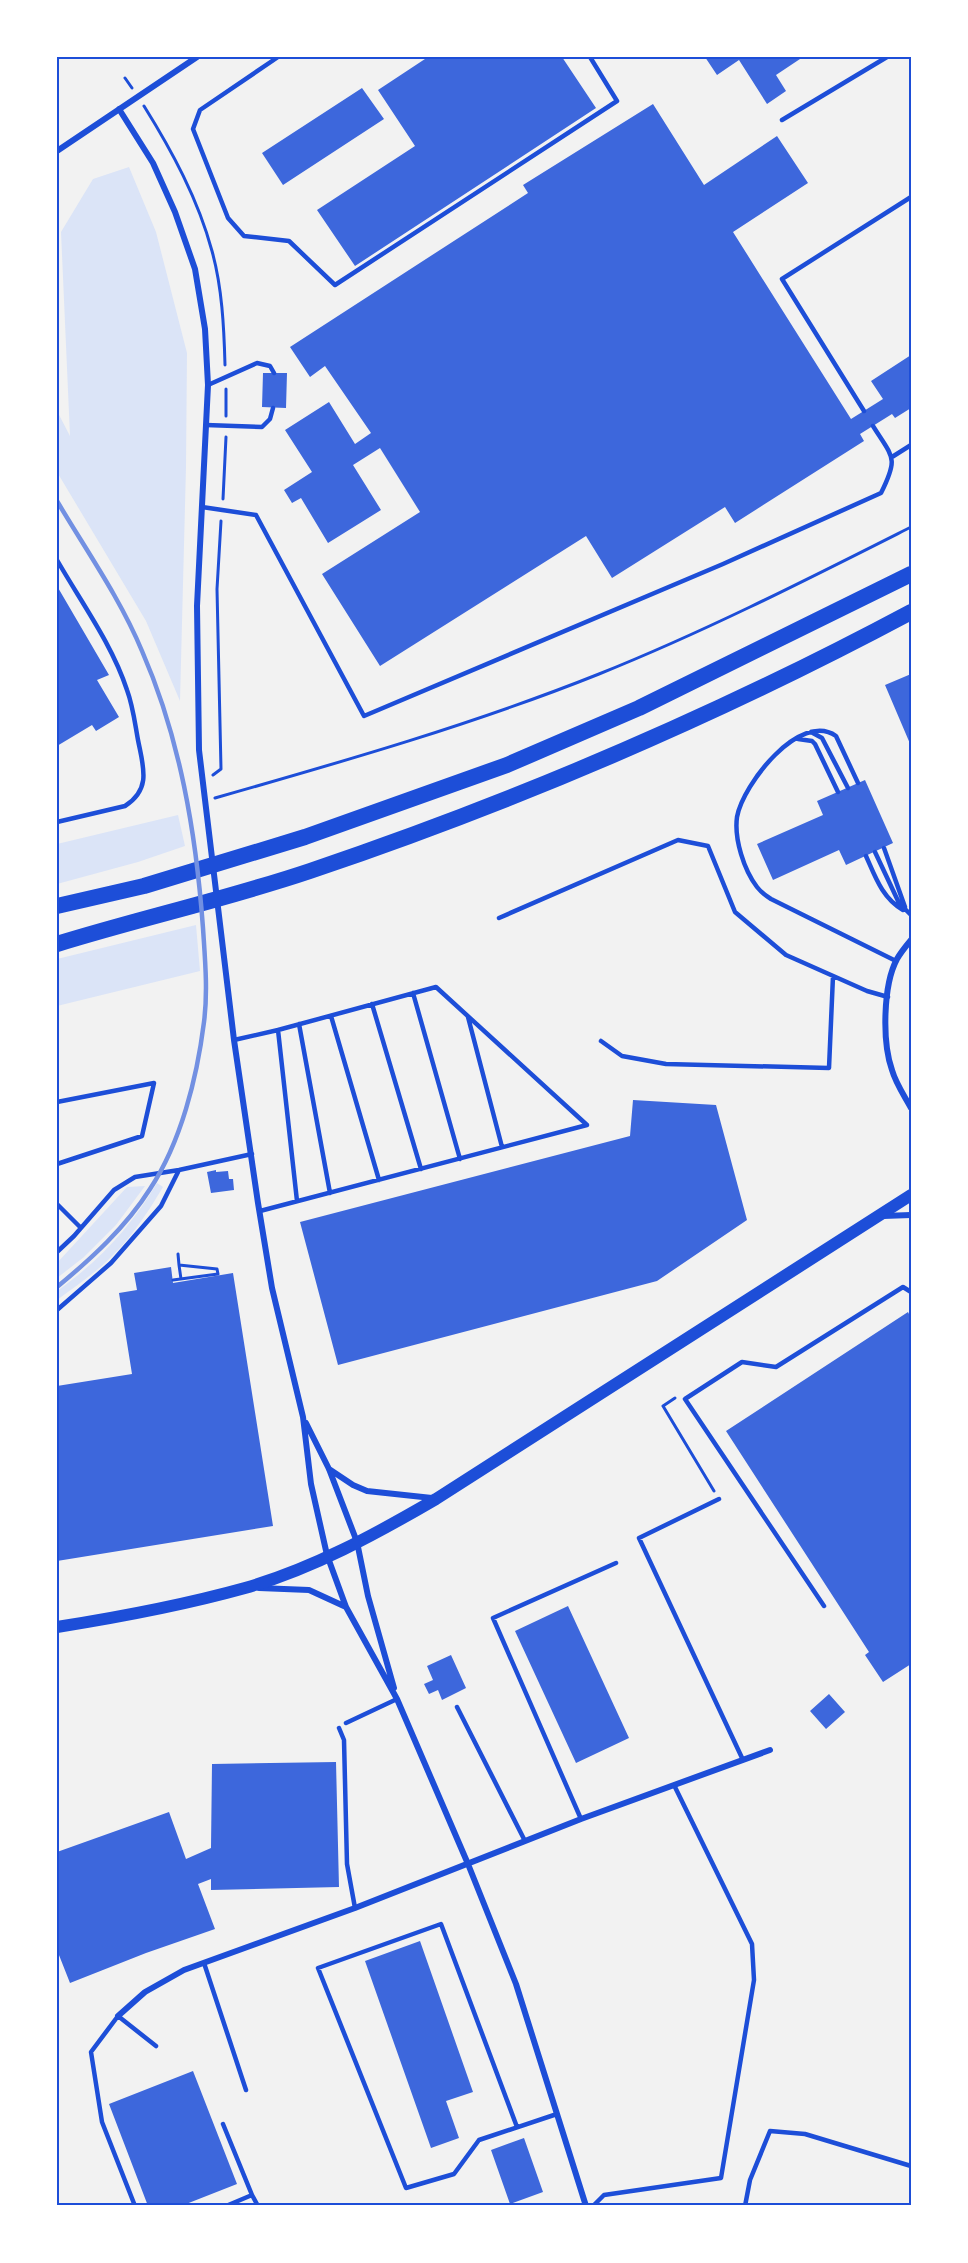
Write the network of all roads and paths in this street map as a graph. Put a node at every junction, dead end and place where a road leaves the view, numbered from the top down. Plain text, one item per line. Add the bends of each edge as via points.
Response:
1 (197, 57) edge
2 (265, 57) edge
3 (278, 57) edge
4 (590, 57) edge
5 (887, 57) edge
6 (269, 63) junction
7 (119, 109) junction
8 (782, 120) dead end
9 (57, 151) edge
10 (911, 197) edge
11 (274, 373) dead end
12 (208, 385) junction
13 (273, 408) dead end
14 (864, 411) dead end
15 (206, 425) junction
16 (873, 426) dead end
17 (911, 445) edge
18 (892, 457) junction
19 (202, 507) junction
20 (911, 527) edge
21 (57, 560) edge
22 (911, 574) edge
23 (911, 612) edge
24 (811, 732) junction
25 (798, 739) junction
26 (858, 783) dead end
27 (848, 788) dead end
28 (838, 792) dead end
29 (205, 801) junction
30 (57, 822) edge
31 (884, 848) dead end
32 (875, 852) dead end
33 (866, 856) dead end
34 (57, 906) edge
35 (908, 913) edge
36 (144, 918) junction
37 (499, 918) dead end
38 (57, 936) edge
39 (911, 940) edge
40 (57, 944) edge
41 (896, 961) junction
42 (833, 976) junction
43 (413, 993) junction
44 (888, 996) junction
45 (372, 1004) junction
46 (331, 1016) junction
47 (468, 1017) junction
48 (299, 1024) junction
49 (278, 1030) junction
50 (234, 1040) junction
51 (601, 1041) dead end
52 (57, 1102) edge
53 (911, 1108) edge
54 (502, 1148) junction
55 (252, 1154) junction
56 (460, 1159) junction
57 (57, 1164) edge
58 (421, 1169) junction
59 (179, 1170) junction
60 (379, 1180) junction
61 (330, 1193) junction
62 (911, 1195) edge
63 (297, 1201) junction
64 (57, 1203) edge
65 (260, 1211) junction
66 (911, 1215) edge
67 (880, 1216) junction
68 (81, 1228) junction
69 (57, 1252) edge
70 (177, 1254) dead end
71 (179, 1264) junction
72 (181, 1279) junction
73 (173, 1280) dead end
74 (911, 1292) edge
75 (57, 1310) edge
76 (685, 1399) junction
77 (303, 1417) junction
78 (329, 1469) junction
79 (436, 1499) junction
80 (719, 1499) joint
81 (357, 1542) junction
82 (327, 1556) junction
83 (616, 1563) dead end
84 (247, 1587) junction
85 (824, 1606) dead end
86 (346, 1607) junction
87 (57, 1627) edge
88 (397, 1699) junction
89 (457, 1707) dead end
90 (346, 1723) dead end
91 (339, 1728) dead end
92 (770, 1750) dead end
93 (743, 1760) junction
94 (674, 1785) junction
95 (580, 1819) junction
96 (525, 1841) junction
97 (468, 1864) junction
98 (355, 1908) junction
99 (204, 1963) junction
100 (118, 2016) junction
101 (156, 2046) dead end
102 (246, 2090) dead end
103 (557, 2114) junction
104 (223, 2124) dead end
105 (517, 2127) junction
106 (911, 2166) edge
107 (252, 2195) junction
108 (135, 2206) edge
109 (226, 2206) edge
110 (258, 2206) edge
111 (585, 2206) edge
112 (593, 2206) edge
113 (745, 2206) edge

1 - 7 street
2 - 6 lane
3 - 6 lane
4 - 6 lane via 617,101 335,285 289,241 244,236 228,218 193,129 200,110
5 - 8 lane
7 - 9 street
7 - 12 street via 153,163 195,269 205,329
10 - 14 lane via 782,279
11 - 12 lane via 270,366 257,363
12 - 15 street
13 - 15 lane via 262,427
15 - 19 street
16 - 18 lane
17 - 18 lane
18 - 19 lane via 892,471 881,493 364,716 256,515
19 - 29 street via 197,606 199,750
20 - 29 path via 709,627 599,674 477,720
21 - 30 lane via 117,664 128,691 144,772 142,789 125,806
22 - 34 highway via 639,708 507,765 258,852 144,886
23 - 36 highway via 729,704 522,792 259,887
24 - 25 lane
24 - 26 lane via 820,730 836,736
24 - 27 lane via 822,738
25 - 28 lane via 815,744
25 - 41 lane via 760,771 741,801 737,838 749,872 757,888 771,899
29 - 50 street
31 - 35 lane
32 - 35 lane via 892,890
33 - 35 lane via 891,902
36 - 38 highway
36 - 40 highway
37 - 42 lane via 678,840 708,846 735,912 786,955
39 - 41 street
41 - 44 street
42 - 44 lane
42 - 51 lane via 829,1068 666,1064 622,1056
43 - 45 lane
43 - 47 lane via 436,987
43 - 56 lane
44 - 53 street via 886,1046 897,1084
45 - 46 lane
45 - 58 lane
46 - 48 lane
46 - 60 lane
47 - 54 lane
47 - 54 lane via 587,1125
48 - 49 lane
48 - 61 lane
49 - 50 lane
49 - 63 lane
50 - 55 street
52 - 57 lane via 154,1083 142,1136
54 - 56 lane
55 - 59 lane
55 - 65 street
56 - 58 lane
58 - 60 lane
59 - 68 lane via 135,1177 114,1190
59 - 75 lane via 161,1206 111,1263
60 - 61 lane
61 - 63 lane
62 - 67 main road
63 - 65 lane
64 - 68 lane
65 - 77 street via 272,1288
66 - 67 street
67 - 79 main road
68 - 69 lane
70 - 71 path
71 - 72 path
71 - 72 path via 217,1269 218,1274
72 - 73 path
74 - 76 lane via 903,1287 776,1367 742,1362
76 - 80 path via 676,1397 663,1406
76 - 85 lane
77 - 78 street
77 - 82 street via 311,1484
78 - 79 street via 367,1491
78 - 81 street
79 - 81 main road
80 - 93 lane via 639,1538
81 - 82 main road
81 - 88 street
82 - 84 main road
82 - 86 street
83 - 95 lane via 493,1618
84 - 86 street via 309,1590
84 - 87 main road
86 - 88 street
88 - 90 lane
88 - 97 street
89 - 96 lane
91 - 98 lane via 344,1740 346,1864
92 - 93 street
93 - 94 street
94 - 95 street
94 - 112 lane via 752,1944 754,1980 722,2178 604,2195
95 - 96 street
96 - 97 street
97 - 98 street
97 - 103 street via 516,1984
98 - 99 street
99 - 100 street via 145,1992
99 - 102 lane
100 - 101 lane
100 - 108 lane via 91,2052 102,2122
103 - 105 lane
103 - 111 street
104 - 107 lane
105 - 105 lane via 479,2139 454,2174 406,2188 318,1968 441,1924
106 - 113 lane via 805,2134 771,2131 750,2180
107 - 109 lane
107 - 110 lane

